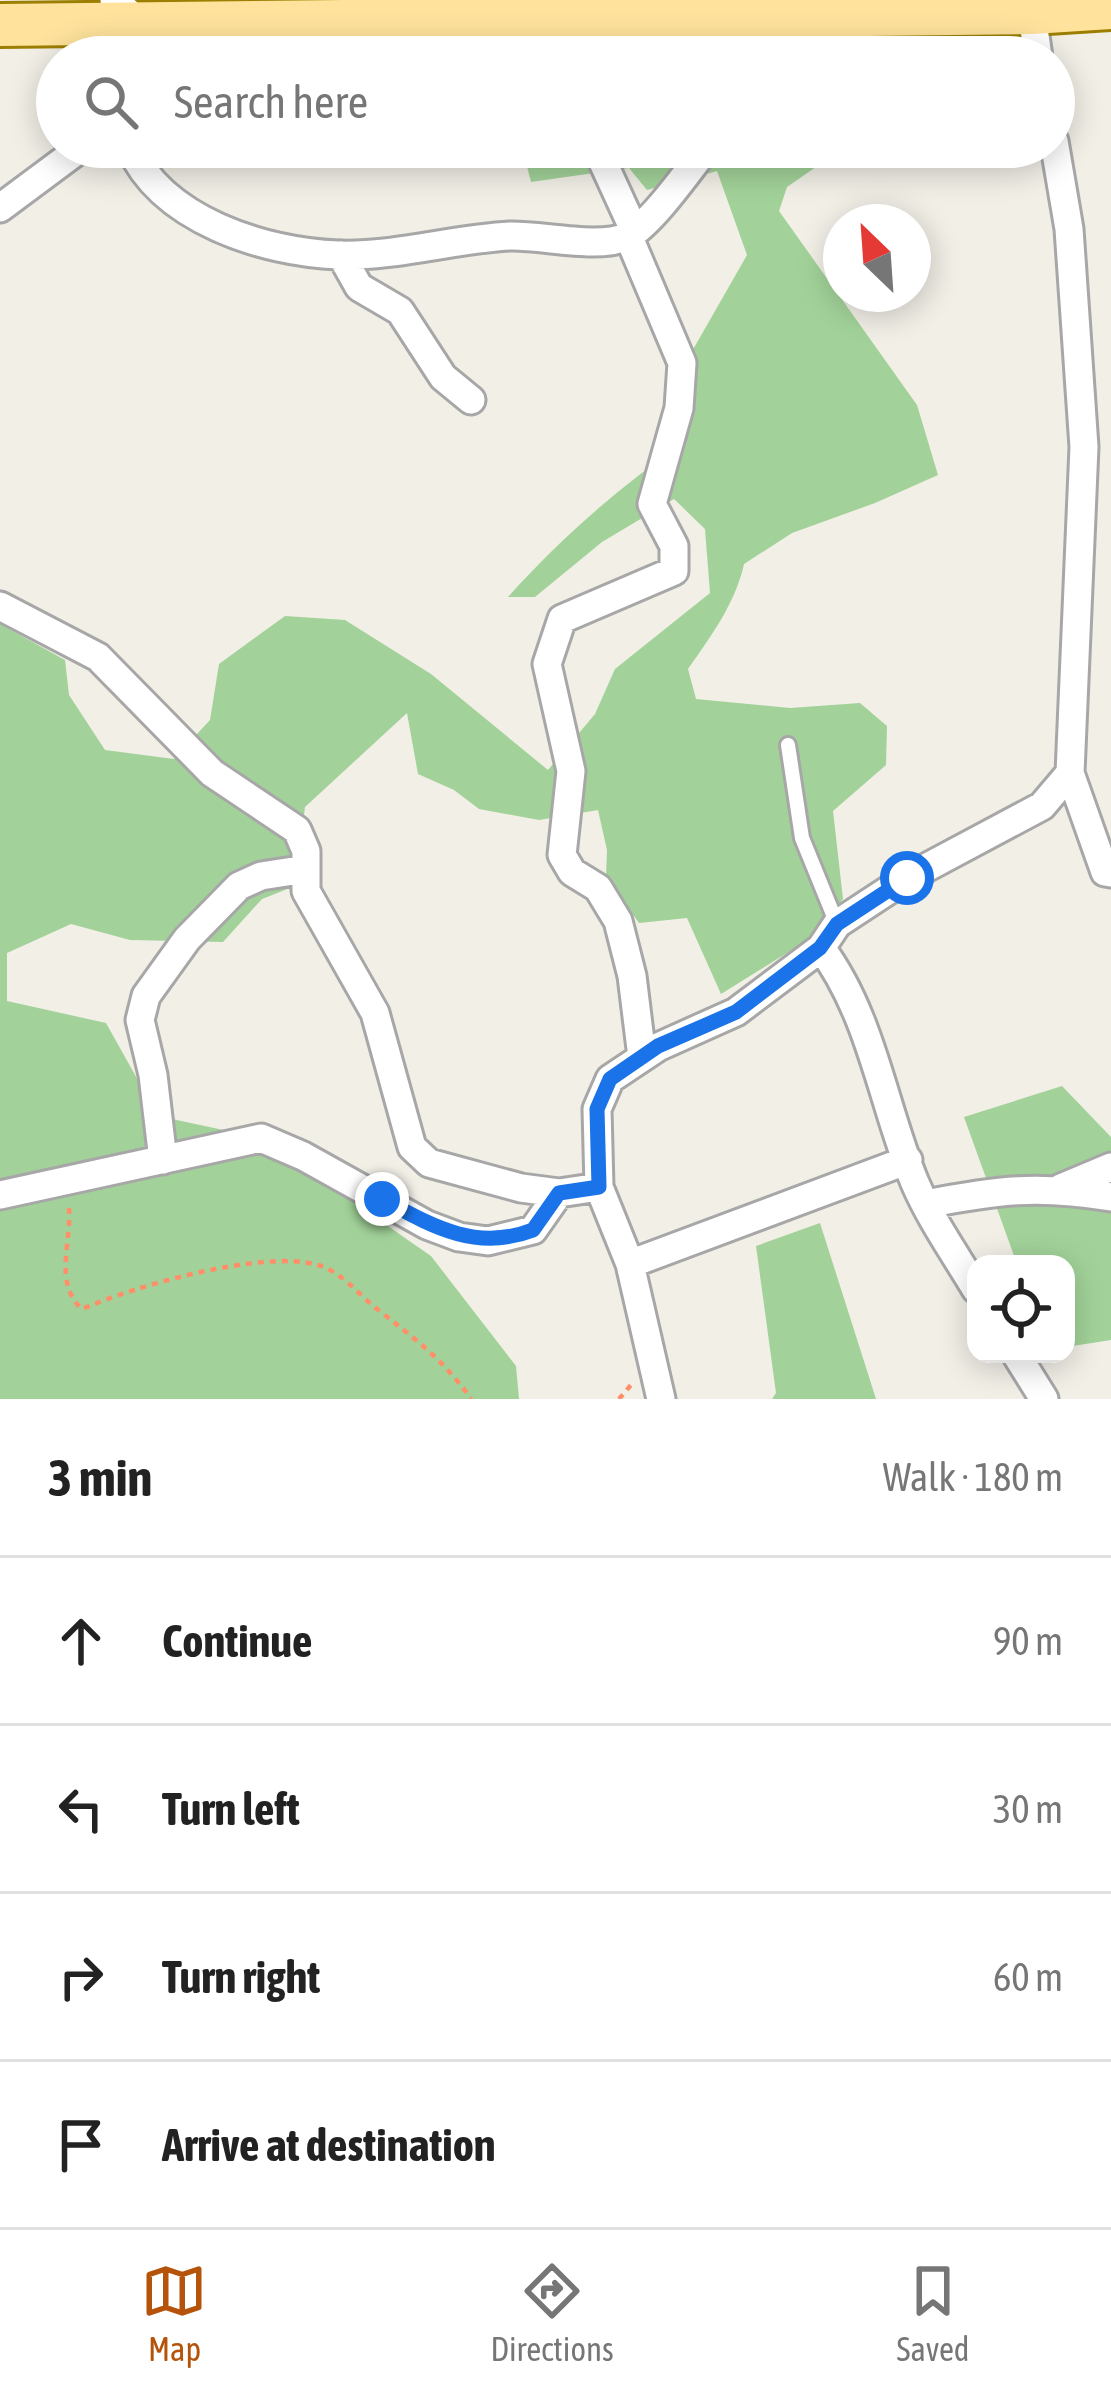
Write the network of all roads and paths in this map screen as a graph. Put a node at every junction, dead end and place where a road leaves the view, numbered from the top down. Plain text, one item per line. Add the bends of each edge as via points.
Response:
1 (1031, 7) edge
2 (1111, 8) edge
3 (805, 15) junction
4 (536, 17) junction
5 (0, 25) edge
6 (128, 26) edge
7 (545, 36) edge
8 (790, 36) edge
9 (54, 168) edge
10 (143, 168) edge
11 (605, 168) edge
12 (690, 168) edge
13 (1059, 168) edge
14 (0, 208) edge
15 (631, 233) junction
16 (341, 255) junction
17 (471, 400) dead end
18 (0, 607) edge
19 (788, 745) dead end
20 (1070, 773) junction
21 (306, 869) junction
22 (1111, 873) edge
23 (837, 924) junction
24 (820, 948) junction
25 (642, 1057) junction
26 (163, 1160) junction
27 (908, 1160) junction
28 (1111, 1167) edge
29 (52, 1184) junction
30 (599, 1187) junction
31 (1057, 1190) junction
32 (559, 1193) junction
33 (0, 1195) edge
34 (1111, 1196) edge
35 (926, 1204) junction
36 (630, 1264) junction
37 (967, 1274) edge
38 (1022, 1363) edge
39 (471, 1399) edge
40 (661, 1399) edge
41 (1044, 1399) edge

1 - 2 main road
1 - 3 main road
3 - 4 main road
3 - 8 street
4 - 6 main road
4 - 7 street
5 - 6 main road
9 - 14 street
10 - 16 street via 156,189 207,225
11 - 15 street
12 - 15 street
13 - 20 street via 1084,447
15 - 16 street via 605,241 511,236
15 - 25 street via 682,363 679,408 652,504 674,546 674,572 562,619 548,664 571,771 562,855 598,888 618,921
16 - 17 street via 358,287 400,311 443,377
18 - 21 street via 109,666 212,773 297,830
19 - 23 lane via 802,838
20 - 22 street via 1094,848
20 - 23 street via 1042,806
21 - 26 street via 239,886 146,996 140,1020
21 - 32 street via 306,892 375,1013 412,1147 460,1174
23 - 24 street
24 - 25 street via 736,1012
24 - 27 street via 879,1069
25 - 30 street via 610,1079 597,1109
26 - 29 street
26 - 32 street via 261,1138 428,1225 488,1241 533,1230
27 - 35 street
27 - 36 street
28 - 31 street
29 - 33 street
29 - 39 path via 69,1208 64,1256 82,1309 255,1262 316,1264 412,1332
30 - 32 street
30 - 36 street
31 - 34 street
31 - 35 street via 1002,1189
35 - 37 street
36 - 40 street
38 - 41 street

